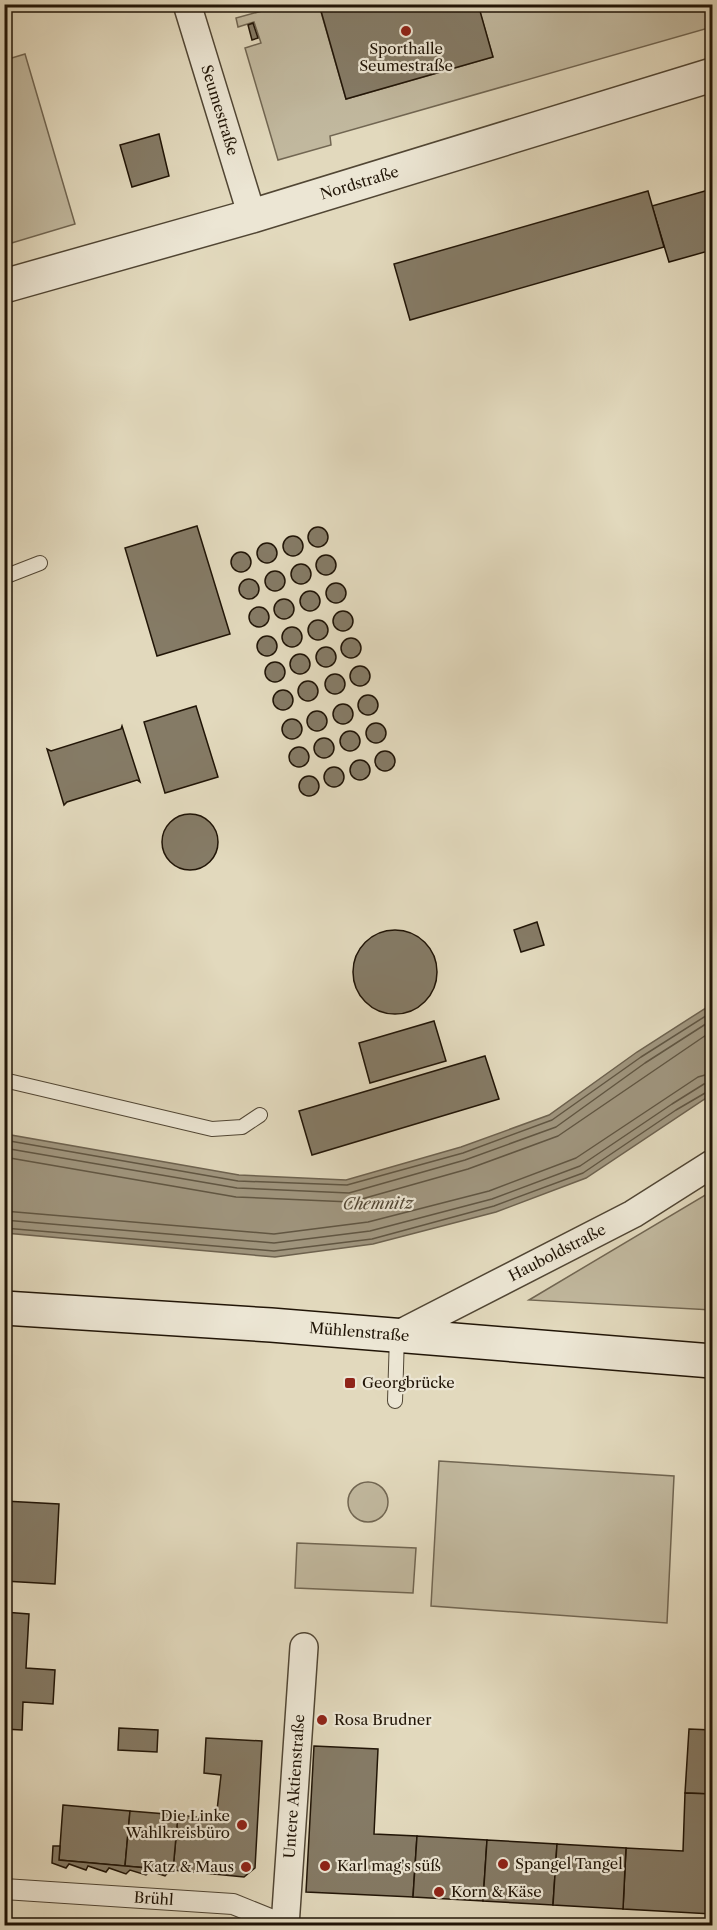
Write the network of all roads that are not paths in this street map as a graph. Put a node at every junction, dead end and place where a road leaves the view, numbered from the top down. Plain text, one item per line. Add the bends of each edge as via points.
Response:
1 (188, 4) edge
2 (712, 75) edge
3 (252, 216) junction
4 (4, 286) edge
5 (40, 563) dead end
6 (4, 577) edge
7 (4, 1080) edge
8 (260, 1115) dead end
9 (712, 1164) edge
10 (4, 1308) edge
11 (397, 1335) junction
12 (712, 1361) edge
13 (395, 1401) dead end
14 (304, 1647) dead end
15 (4, 1889) edge
16 (290, 1925) edge

1 - 3 street, Seumestraße
2 - 3 street, Nordstraße
3 - 4 street, Nordstraße
5 - 6 lane
7 - 8 lane via 212,1129 242,1127
9 - 11 street, Hauboldstraße via 633,1214
10 - 11 street, Mühlenstraße
11 - 12 street, Mühlenstraße
11 - 13 lane
14 - 16 street, Untere Aktienstraße
15 - 16 street, Brühl via 233,1905

